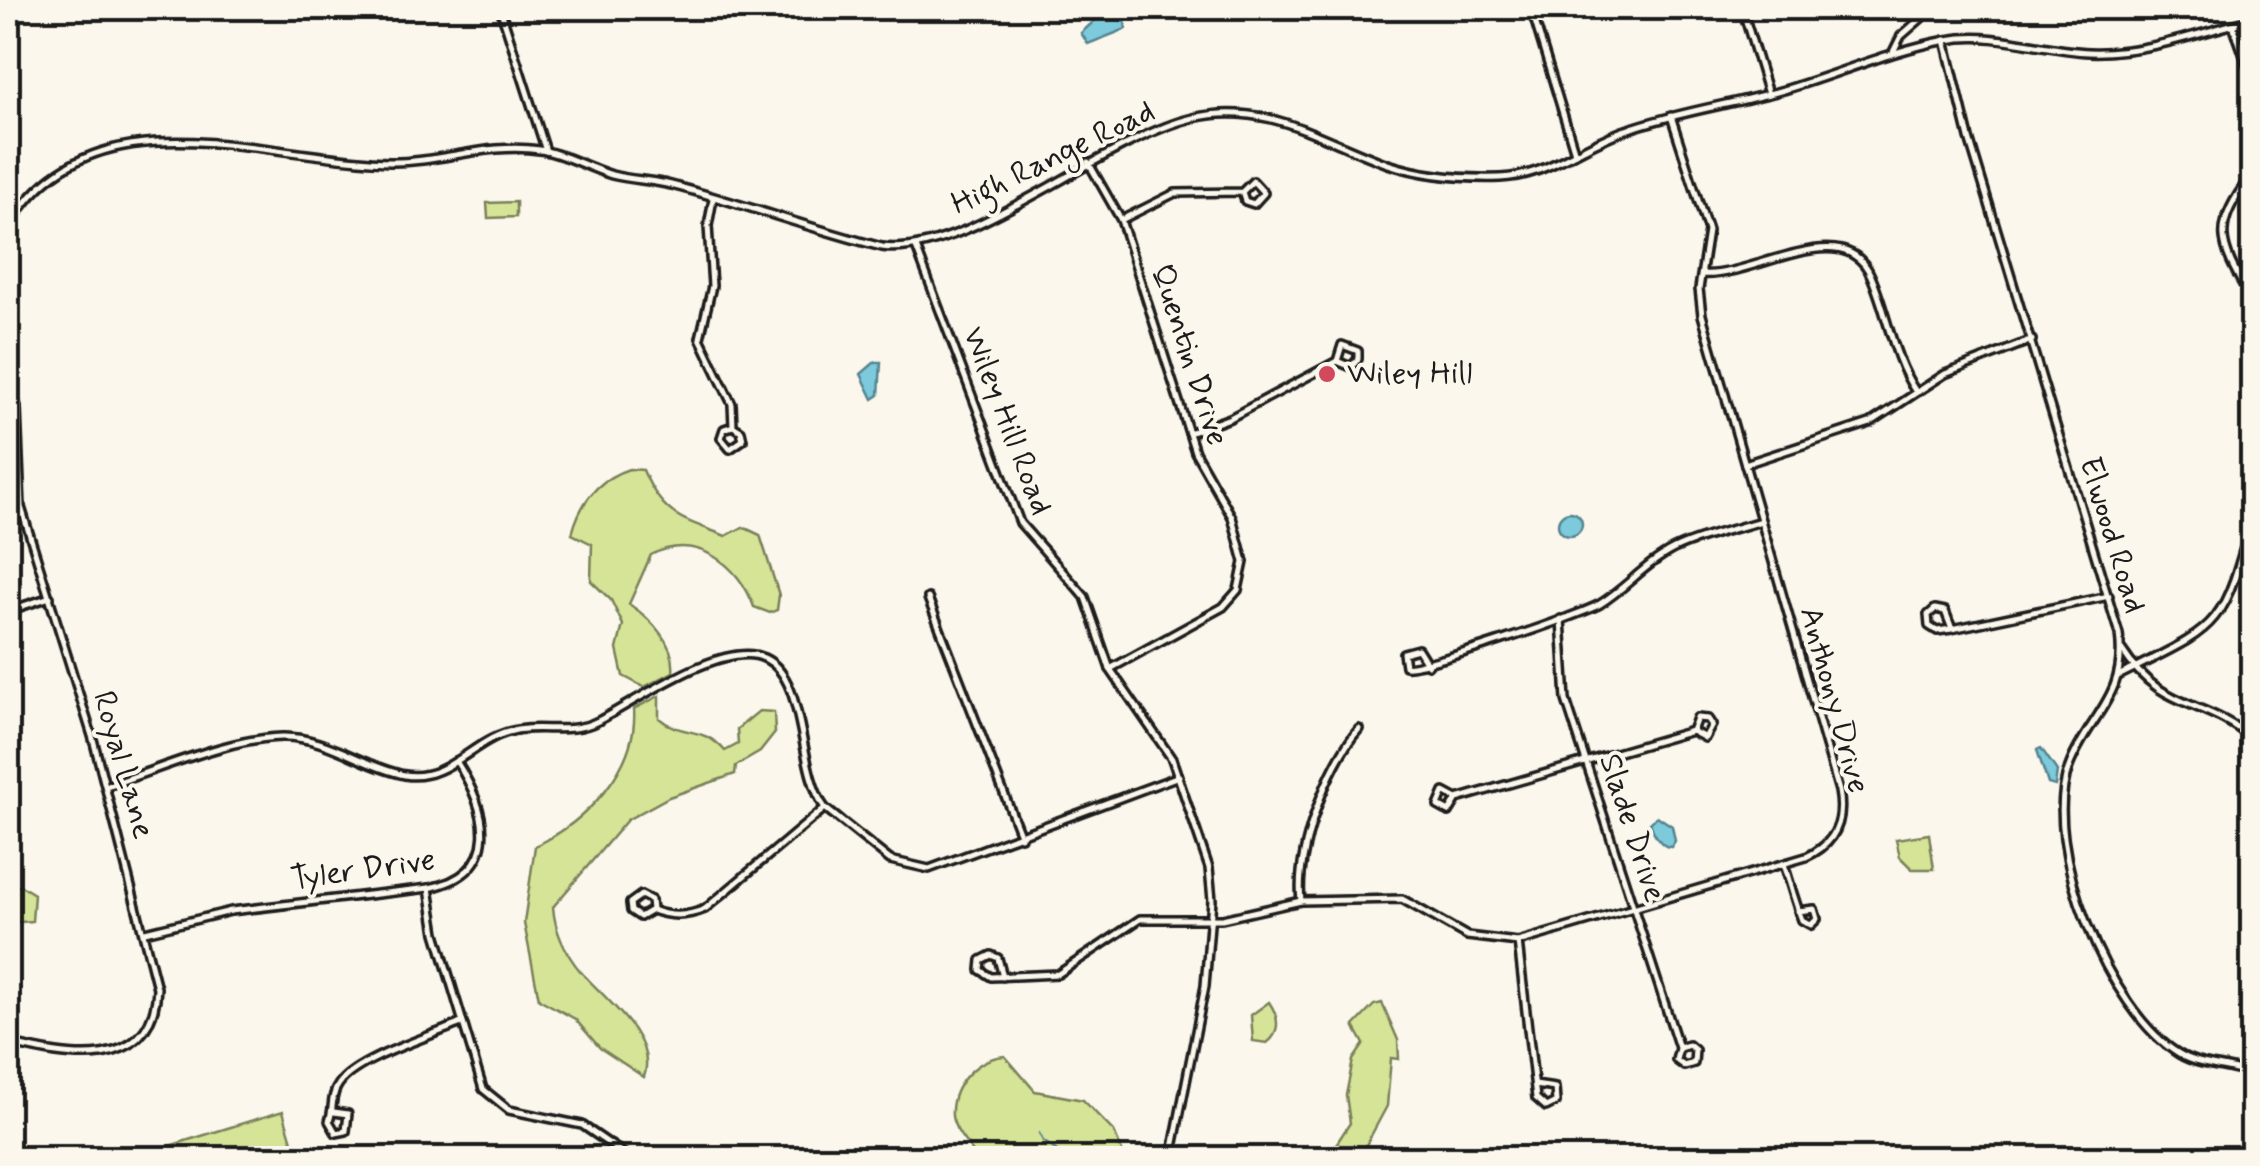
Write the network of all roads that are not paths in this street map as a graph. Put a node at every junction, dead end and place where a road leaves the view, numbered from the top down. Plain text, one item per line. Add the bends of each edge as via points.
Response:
1 (500, 8) edge
2 (1531, 8) edge
3 (1742, 8) edge
4 (1933, 8) edge
5 (2252, 19) edge
6 (2233, 24) junction
7 (1945, 40) junction
8 (1893, 52) junction
9 (2252, 78) edge
10 (1768, 94) junction
11 (1671, 116) junction
12 (546, 150) junction
13 (1575, 152) junction
14 (1088, 162) junction
15 (2252, 174) edge
16 (1242, 192) junction
17 (713, 199) junction
18 (1121, 220) junction
19 (8, 229) edge
20 (916, 247) junction
21 (1702, 274) junction
22 (2252, 301) edge
23 (2032, 340) junction
24 (1338, 361) junction
25 (8, 371) edge
26 (1916, 392) junction
27 (733, 426) junction
28 (1189, 432) junction
29 (1744, 464) junction
30 (2252, 519) edge
31 (1761, 521) junction
32 (2109, 596) junction
33 (50, 598) junction
34 (928, 598) dead end
35 (8, 612) edge
36 (1560, 619) junction
37 (1952, 629) junction
38 (2121, 648) junction
39 (1428, 665) junction
40 (2134, 668) junction
41 (1110, 669) junction
42 (2118, 676) junction
43 (1360, 729) dead end
44 (1692, 731) junction
45 (2252, 739) edge
46 (456, 761) junction
47 (1586, 761) junction
48 (1179, 776) junction
49 (106, 786) junction
50 (1457, 799) junction
51 (825, 808) junction
52 (1021, 837) junction
53 (1784, 864) junction
54 (430, 888) junction
55 (1301, 901) junction
56 (1634, 909) junction
57 (652, 910) junction
58 (1798, 911) dead end
59 (1210, 920) junction
60 (145, 932) junction
61 (1518, 942) junction
62 (1004, 978) junction
63 (461, 1023) junction
64 (8, 1043) edge
65 (1679, 1048) junction
66 (2252, 1074) edge
67 (1534, 1085) junction
68 (334, 1112) junction
69 (630, 1158) edge
70 (1171, 1158) edge

1 - 12 street
2 - 13 street
3 - 10 street
4 - 8 street
5 - 6 street, High Range Road
6 - 7 street, High Range Road via 2108,52
6 - 9 street
7 - 8 street, High Range Road
7 - 23 street, Elwood Road
8 - 10 street, High Range Road
10 - 11 street, High Range Road
11 - 13 street, High Range Road
11 - 21 street, Anthony Drive via 1708,231
12 - 17 street, High Range Road
12 - 19 street, High Range Road via 480,148 394,162 227,143 118,147 49,174
13 - 14 street, High Range Road via 1517,177 1436,176 1370,157 1290,121 1228,113 1138,135
14 - 18 street, Quentin Drive
14 - 20 street, High Range Road
15 - 22 street via 2227,210 2221,232
16 - 16 street via 1253,181 1264,192 1252,204
16 - 18 street via 1175,192
17 - 20 street, High Range Road via 882,247
17 - 27 street via 712,286 700,338 732,404
18 - 28 street, Quentin Drive
20 - 41 street, Wiley Hill Road via 1019,522 1082,592
21 - 26 street via 1732,273 1816,248 1847,251 1869,271
21 - 29 street, Anthony Drive via 1702,315
23 - 26 street
23 - 32 street, Elwood Road
24 - 24 street via 1350,367 1358,351 1342,346
24 - 28 street
25 - 33 street, Royal Lane via 18,492
26 - 29 street via 1870,423
27 - 27 street via 721,438 733,449 743,438
28 - 41 street, Quentin Drive via 1234,523 1244,562 1241,584 1223,607
29 - 31 street, Anthony Drive
30 - 40 street via 2234,587 2218,616 2185,645
31 - 36 street via 1678,547 1601,604
31 - 53 street, Anthony Drive via 1841,802 1839,826 1827,845
32 - 37 street
32 - 38 street, Elwood Road
33 - 35 street
33 - 49 street, Royal Lane
34 - 52 street
36 - 39 street
36 - 47 street, Slade Drive via 1563,689
37 - 37 street via 1932,630 1930,613 1945,610
38 - 40 street
38 - 42 street, Elwood Road
39 - 39 street via 1408,668 1403,653 1418,649
40 - 42 street
40 - 45 street via 2160,693 2222,718
41 - 48 street, Wiley Hill Road
42 - 66 street, Elwood Road via 2065,778 2072,882 2116,982 2142,1021 2186,1058
43 - 55 street via 1346,746 1303,849
44 - 44 street via 1704,738 1712,725 1698,718
44 - 47 street
46 - 49 street via 408,775 319,743 280,737
46 - 51 street via 507,732 593,723 717,660 751,654 787,680 808,776
46 - 54 street, Tyler Drive via 481,806 483,839 467,870
47 - 50 street
47 - 56 street, Slade Drive
48 - 52 street
48 - 59 street, Wiley Hill Road via 1209,868
49 - 60 street, Royal Lane
50 - 50 street via 1444,792 1438,806 1452,811
51 - 52 street via 890,860 912,868 940,868
51 - 57 street via 704,909 676,916
53 - 56 street, Anthony Drive
53 - 58 street
54 - 60 street, Tyler Drive via 231,911
54 - 63 street
55 - 59 street, Anthony Drive
55 - 61 street, Anthony Drive via 1402,899 1467,936
56 - 61 street, Anthony Drive
56 - 65 street, Slade Drive
57 - 57 street via 645,895 630,903 640,917
59 - 62 street, Anthony Drive via 1140,919 1058,974
59 - 70 street, Wiley Hill Road via 1203,997
60 - 64 street, Royal Lane via 156,996 132,1042 85,1056
61 - 67 street
62 - 62 street via 984,975 981,960 998,958
63 - 68 street via 348,1074 334,1092
63 - 69 street via 480,1084 494,1102 582,1125
65 - 65 street, Slade Drive via 1678,1063 1694,1063 1695,1050
67 - 67 street via 1540,1104 1556,1102 1555,1088
68 - 68 street via 330,1128 346,1131 350,1118

